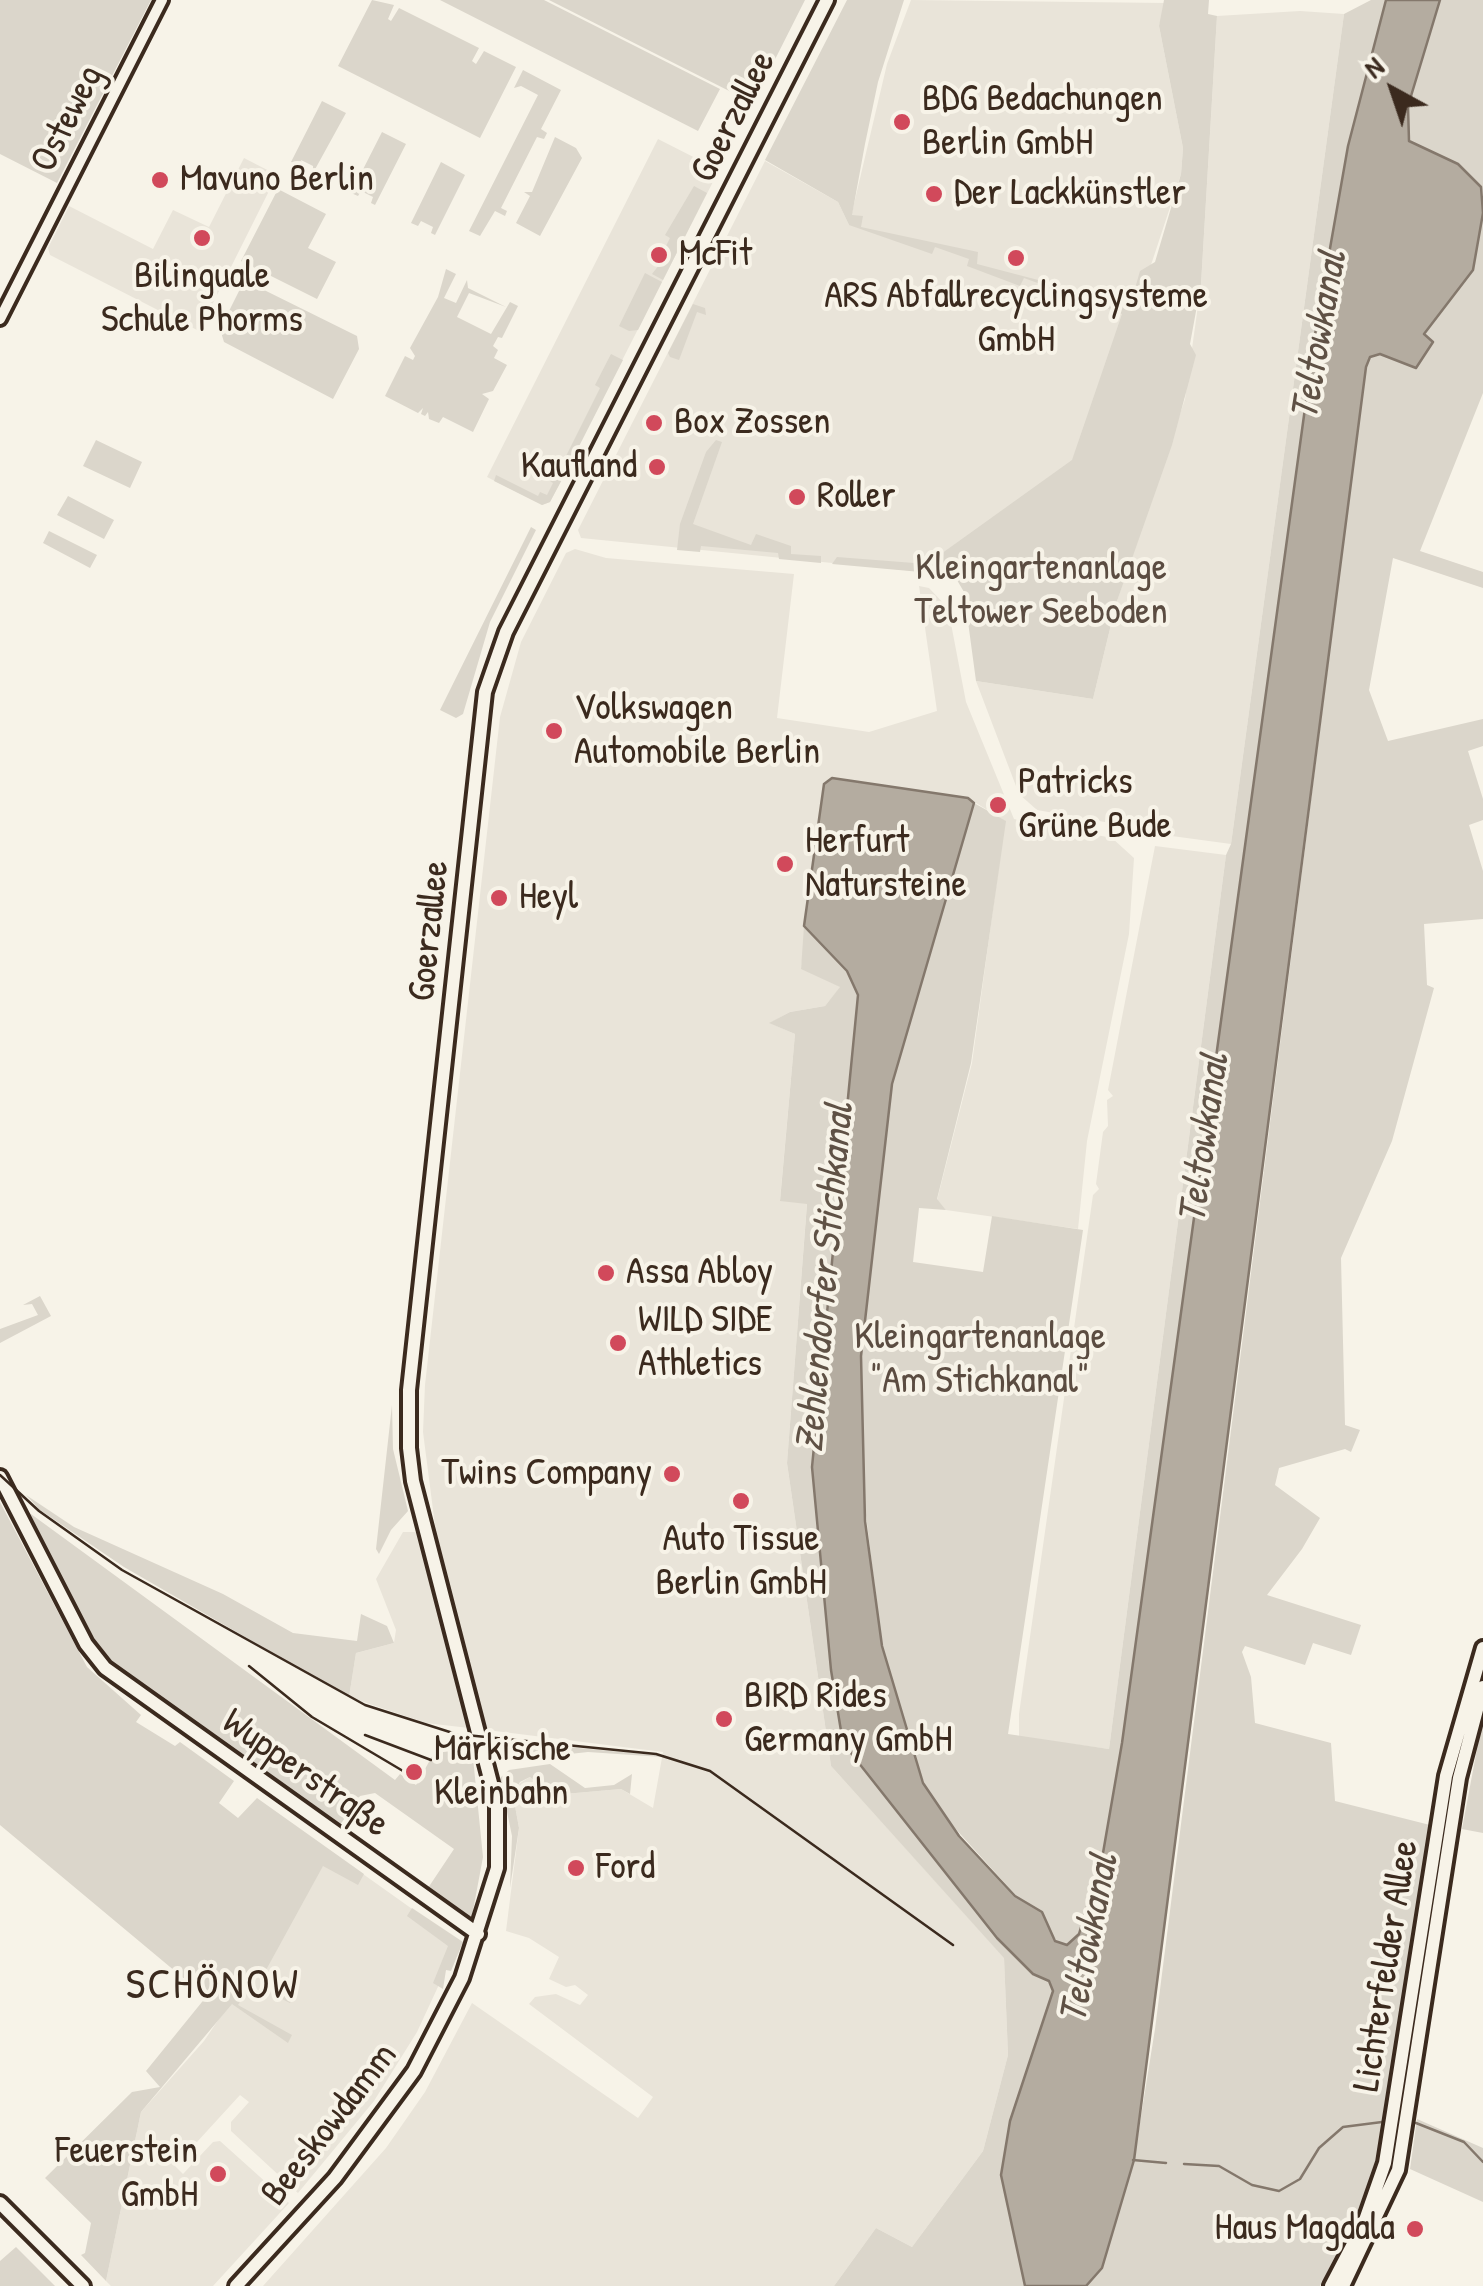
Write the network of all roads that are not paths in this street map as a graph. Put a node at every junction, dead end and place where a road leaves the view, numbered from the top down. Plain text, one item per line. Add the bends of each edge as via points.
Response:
1 (162, 0) edge
2 (826, 0) edge
3 (0, 319) edge
4 (0, 1478) edge
5 (1483, 1648) edge
6 (1483, 1687) edge
7 (478, 1934) junction
8 (0, 2203) edge
9 (83, 2286) edge
10 (236, 2286) edge
11 (1331, 2286) edge
12 (1343, 2286) edge

1 - 3 street, Osteweg
2 - 7 main road, Goerzallee via 506,632 481,715 408,1411 413,1482 499,1819 497,1868
4 - 7 main road, Wupperstraße via 98,1662
5 - 11 main road, Lichterfelder Allee via 1446,1776 1385,2163
6 - 12 main road, Lichterfelder Allee via 1456,1796 1398,2170
7 - 10 main road, Beeskowdamm via 441,2022 387,2112
8 - 9 main road

